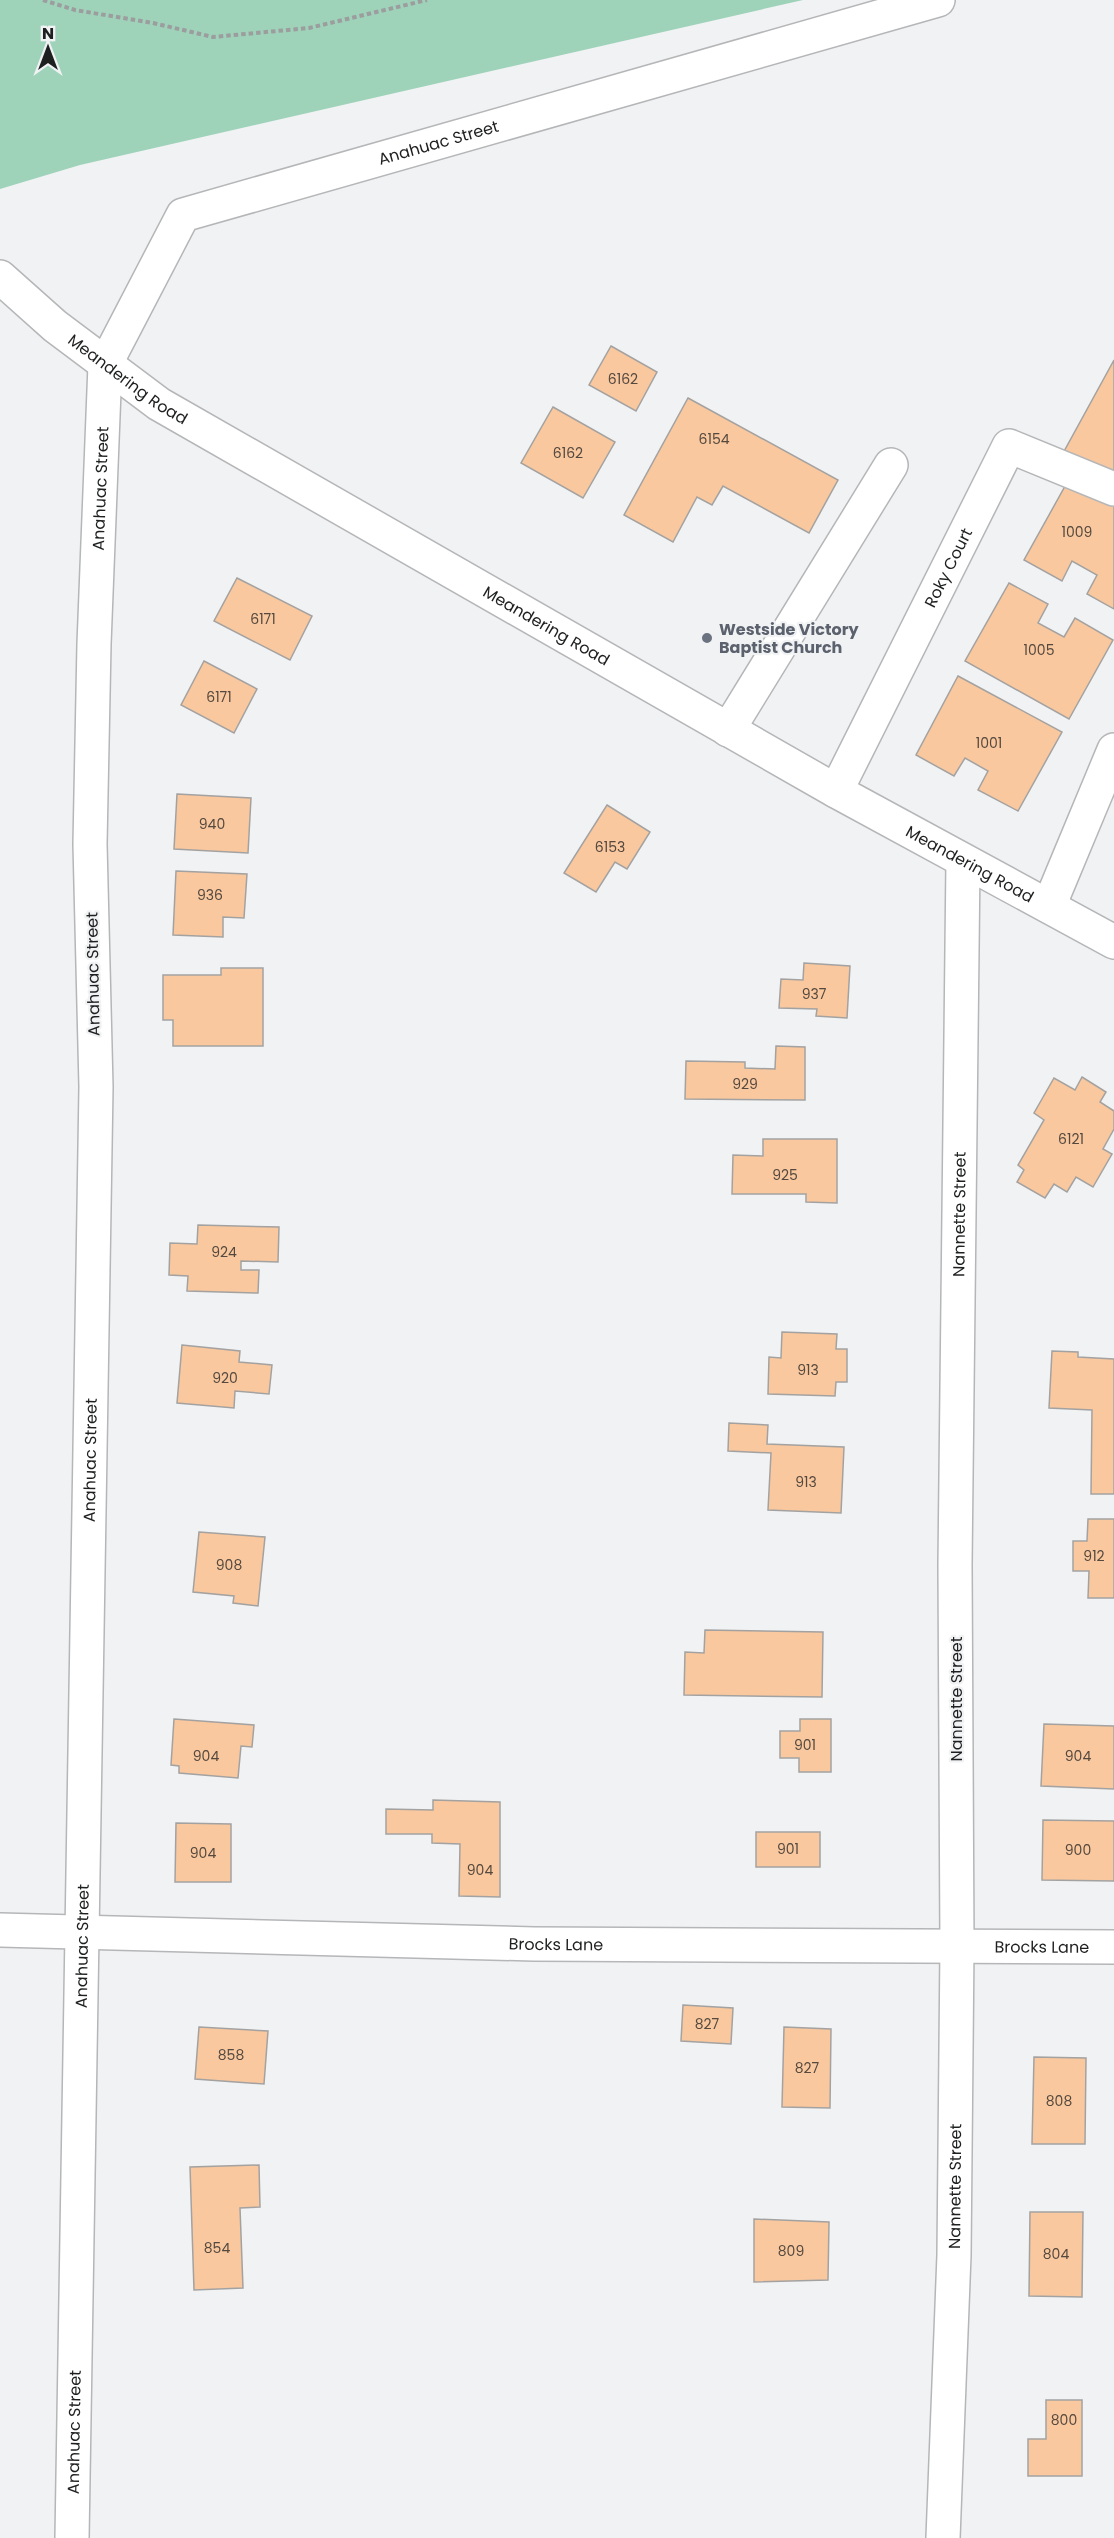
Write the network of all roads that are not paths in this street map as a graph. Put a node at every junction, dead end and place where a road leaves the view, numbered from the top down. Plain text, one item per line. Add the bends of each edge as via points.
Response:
1 (938, 0) edge
2 (0, 277) edge
3 (105, 365) junction
4 (891, 465) dead end
5 (1114, 489) edge
6 (728, 730) junction
7 (1114, 750) edge
8 (836, 791) junction
9 (963, 861) junction
10 (1049, 906) junction
11 (1114, 942) edge
12 (0, 1930) edge
13 (81, 1932) junction
14 (957, 1946) junction
15 (1114, 1947) edge
16 (72, 2538) edge
17 (943, 2538) edge

1 - 3 street, Anahuac Street via 183,215
2 - 3 street, Meandering Road
3 - 6 street, Meandering Road via 159,404
3 - 13 street, Anahuac Street via 90,833 96,1087
4 - 6 street
5 - 8 street, Roky Court via 1009,446
6 - 8 street, Meandering Road
7 - 10 street
8 - 9 street, Meandering Road
9 - 10 street, Meandering Road
9 - 14 street, Nannette Street via 955,1565
10 - 11 street, Meandering Road
12 - 13 street, Brocks Lane
13 - 14 street, Brocks Lane via 534,1944
13 - 16 street, Anahuac Street
14 - 15 street, Brocks Lane
14 - 17 street, Nannette Street via 954,2255

